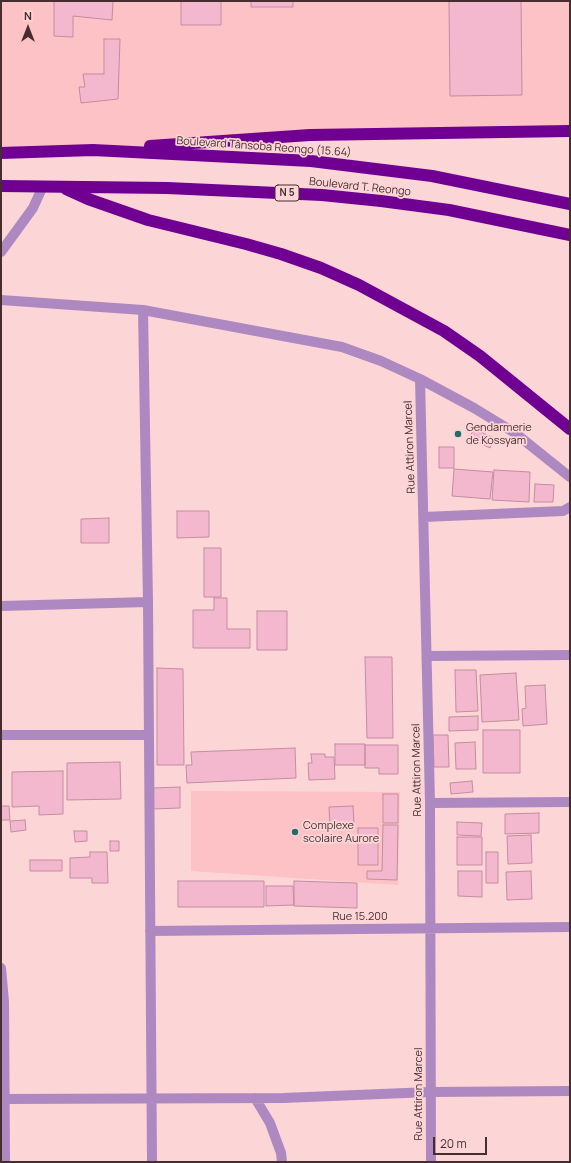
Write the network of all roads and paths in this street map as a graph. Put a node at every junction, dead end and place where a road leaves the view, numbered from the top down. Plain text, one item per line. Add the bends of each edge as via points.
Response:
1 (570, 131) edge
2 (93, 150) junction
3 (1, 153) edge
4 (1, 186) edge
5 (43, 186) junction
6 (61, 186) junction
7 (570, 204) edge
8 (570, 235) edge
9 (1, 252) edge
10 (1, 300) edge
11 (143, 310) junction
12 (420, 379) junction
13 (570, 430) edge
14 (570, 478) edge
15 (570, 507) edge
16 (424, 517) junction
17 (148, 602) junction
18 (1, 606) edge
19 (570, 655) edge
20 (428, 656) junction
21 (148, 735) junction
22 (1, 736) edge
23 (570, 802) edge
24 (430, 803) junction
25 (570, 927) edge
26 (432, 928) junction
27 (150, 931) junction
28 (1, 968) edge
29 (570, 1091) edge
30 (430, 1092) junction
31 (151, 1098) junction
32 (256, 1098) junction
33 (2, 1099) edge
34 (4, 1162) edge
35 (152, 1162) edge
36 (282, 1162) edge
37 (431, 1162) edge

1 - 2 highway via 310,135
2 - 3 highway, Boulevard Tânsoba Reongo (15.64)
2 - 7 highway, Boulevard Tânsoba Reongo (15.64) via 311,161 432,176
4 - 5 highway, Boulevard T. Reongo / N 5
5 - 6 highway, Boulevard T. Reongo / N 5
5 - 9 street via 33,208
6 - 8 highway, Boulevard T. Reongo / N 5 via 260,192 382,201 449,210
6 - 13 highway via 88,199 148,220 281,254 359,285 444,331 480,356
10 - 11 street
11 - 12 street via 342,347
11 - 17 street
12 - 14 street via 515,433
12 - 16 street, Rue Attiron Marcel
15 - 16 street via 563,512
16 - 20 street, Rue Attiron Marcel
17 - 18 street
17 - 21 street
19 - 20 street
20 - 24 street, Rue Attiron Marcel
21 - 22 street
21 - 27 street
23 - 24 street
24 - 26 street, Rue Attiron Marcel
25 - 26 street, Rue 15.200
26 - 27 street, Rue 15.200
26 - 30 street, Rue Attiron Marcel
27 - 31 street
28 - 33 street via 4,1002
29 - 30 street
30 - 32 street
30 - 37 street, Rue Attiron Marcel
31 - 32 street
31 - 33 street
31 - 35 street
32 - 36 street via 272,1129
33 - 34 street via 6,1138

